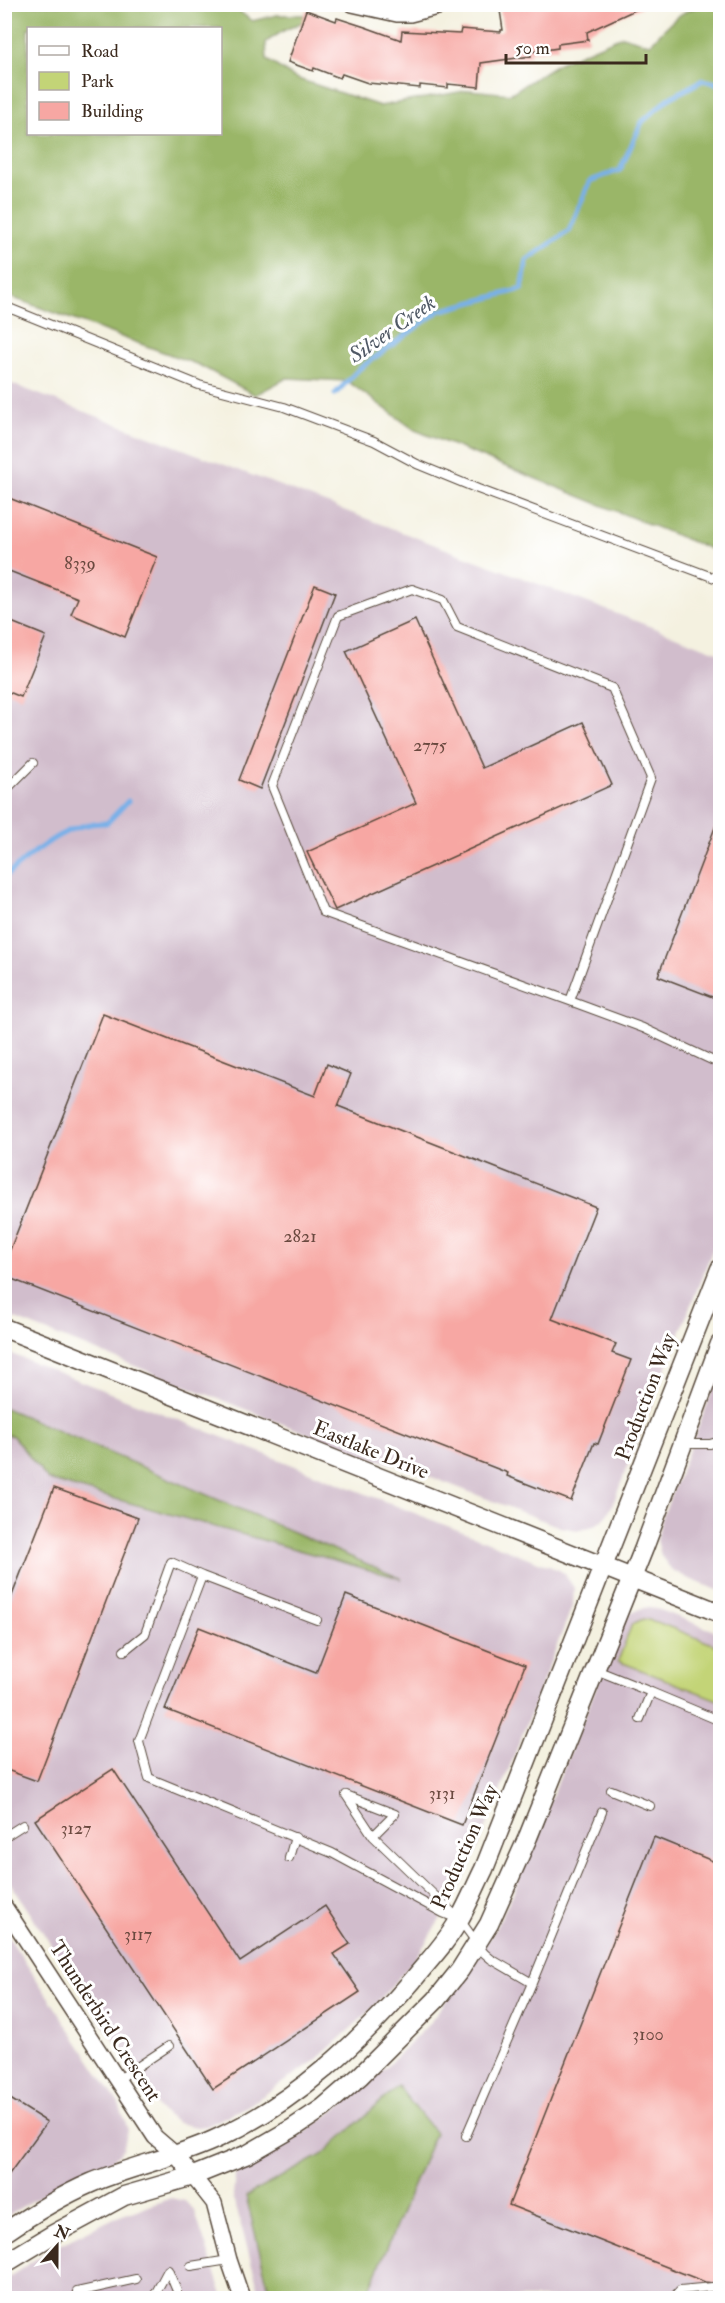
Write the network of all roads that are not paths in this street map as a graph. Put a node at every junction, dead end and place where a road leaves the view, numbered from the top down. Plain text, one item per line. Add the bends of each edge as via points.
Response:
1 (352, 4) edge
2 (449, 4) edge
3 (4, 306) edge
4 (720, 580) edge
5 (33, 763) dead end
6 (4, 792) edge
7 (570, 1001) junction
8 (720, 1064) edge
9 (720, 1269) edge
10 (4, 1328) edge
11 (720, 1344) edge
12 (720, 1441) edge
13 (682, 1444) junction
14 (603, 1567) junction
15 (202, 1576) junction
16 (631, 1578) junction
17 (720, 1613) edge
18 (317, 1620) dead end
19 (124, 1651) dead end
20 (594, 1670) junction
21 (651, 1692) junction
22 (640, 1719) dead end
23 (720, 1721) edge
24 (611, 1790) dead end
25 (650, 1806) dead end
26 (602, 1812) dead end
27 (23, 1825) dead end
28 (373, 1836) junction
29 (4, 1837) edge
30 (295, 1838) junction
31 (289, 1858) dead end
32 (4, 1906) edge
33 (460, 1920) junction
34 (477, 1944) junction
35 (532, 1983) junction
36 (169, 2046) dead end
37 (119, 2079) junction
38 (466, 2136) dead end
39 (176, 2155) junction
40 (193, 2176) junction
41 (4, 2233) edge
42 (228, 2260) junction
43 (4, 2264) edge
44 (191, 2266) dead end
45 (136, 2279) dead end
46 (720, 2290) edge
47 (177, 2291) dead end
48 (77, 2292) dead end
49 (153, 2298) edge
50 (242, 2298) edge
51 (673, 2298) edge

1 - 2 street via 397,14
3 - 4 lane via 199,385 284,406 478,489
5 - 6 lane
7 - 7 lane via 651,778 612,688 457,627 443,600 412,589 338,616 272,786 323,912
7 - 8 lane via 643,1028
9 - 14 street, Production Way
10 - 14 street, Eastlake Drive
11 - 13 street
12 - 13 lane
13 - 16 street
14 - 16 street, Eastlake Drive
14 - 33 street, Production Way via 484,1869
15 - 18 lane
15 - 19 lane via 171,1562 145,1634
15 - 30 lane via 139,1741 148,1778
16 - 17 street, Eastlake Drive
16 - 20 street
20 - 21 lane
20 - 34 street via 528,1838
21 - 22 lane
21 - 23 lane
24 - 25 lane
26 - 35 lane
27 - 29 lane
28 - 28 lane via 367,1828 346,1795 395,1814
28 - 33 lane
30 - 31 lane
30 - 33 lane via 332,1853
32 - 37 street, Thunderbird Crescent
33 - 34 lane
33 - 39 street, Production Way via 374,2023 308,2084 251,2121
34 - 35 lane via 491,1959
34 - 40 street via 436,2000 323,2108 248,2154
35 - 38 lane
36 - 37 lane
37 - 39 street, Thunderbird Crescent via 155,2137
39 - 40 street, Thunderbird Crescent
39 - 41 street, Production Way via 92,2183
40 - 42 street, Thunderbird Crescent via 214,2203
40 - 43 street via 123,2196
42 - 44 lane
42 - 50 street, Thunderbird Crescent
45 - 48 lane
46 - 51 lane via 680,2290
47 - 49 lane via 168,2270

